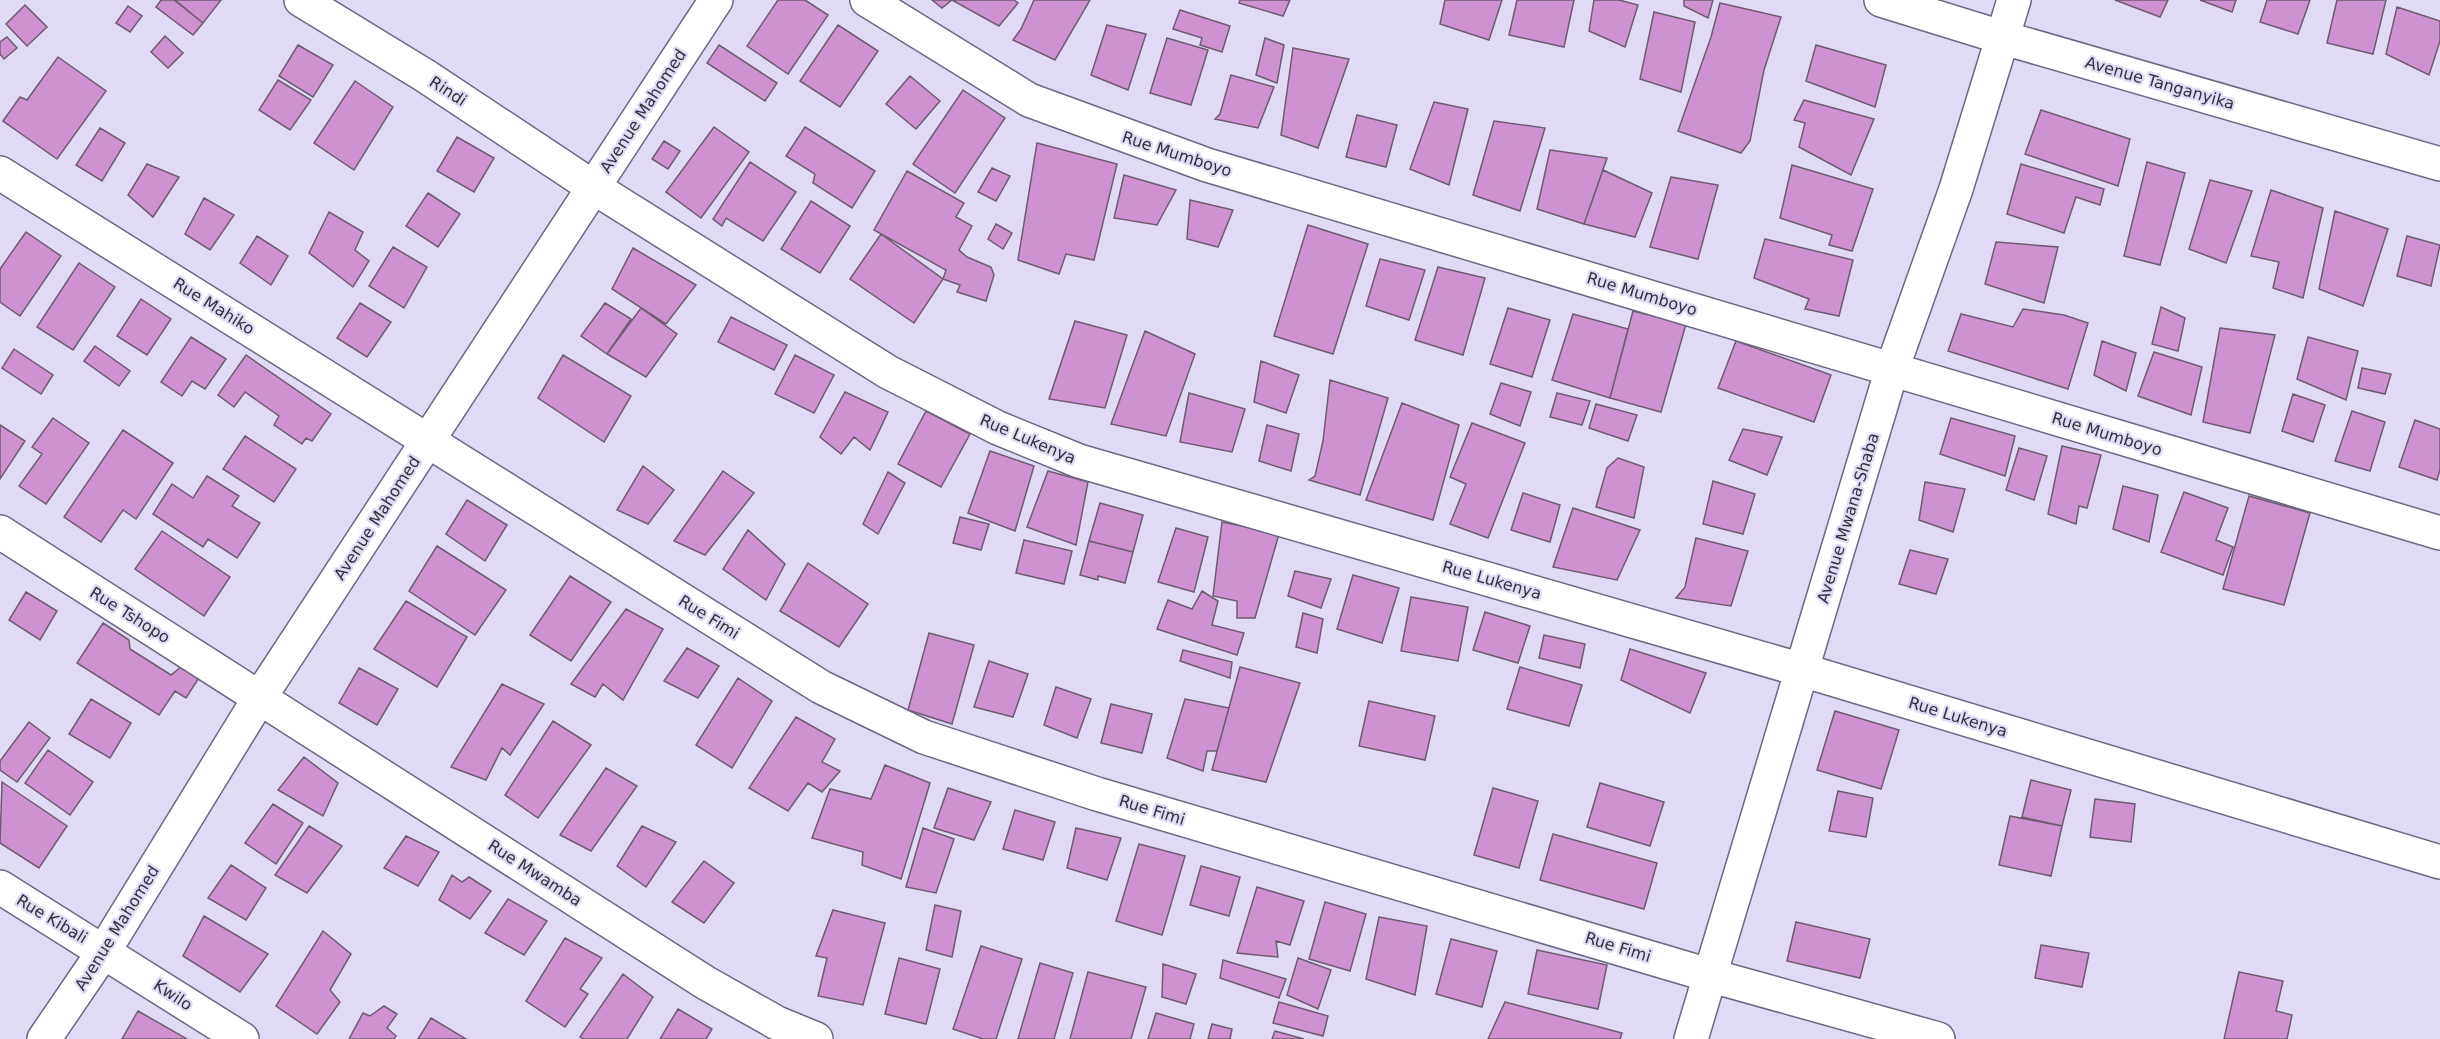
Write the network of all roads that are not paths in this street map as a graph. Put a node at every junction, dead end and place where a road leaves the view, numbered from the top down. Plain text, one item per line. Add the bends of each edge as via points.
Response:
1 (301, 0) edge
2 (716, 0) edge
3 (867, 0) edge
4 (1881, 0) edge
5 (2014, 0) edge
6 (2004, 38) junction
7 (2440, 164) edge
8 (0, 173) edge
9 (593, 187) junction
10 (1892, 369) junction
11 (428, 440) junction
12 (0, 532) edge
13 (2440, 533) edge
14 (1802, 670) junction
15 (260, 697) junction
16 (2440, 862) edge
17 (0, 887) edge
18 (104, 951) junction
19 (1712, 976) junction
20 (44, 1039) edge
21 (242, 1039) edge
22 (816, 1039) edge
23 (1691, 1039) edge
24 (1938, 1039) edge

1 - 9 street, Rindi via 424,75
2 - 9 street, Avenue Mahomed
3 - 10 street, Rue Mumboyo via 1029,100 1116,133 1207,165
4 - 6 street, Avenue Tanganyika
5 - 6 street, Avenue Mwana-Shaba
6 - 7 street, Avenue Tanganyika
6 - 10 street, Avenue Mwana-Shaba
8 - 11 street, Rue Mahiko
9 - 11 street, Avenue Mahomed
9 - 14 street, Rue Lukenya via 888,372 998,429 1079,461
10 - 13 street, Rue Mumboyo
10 - 14 street, Avenue Mwana-Shaba
11 - 15 street, Avenue Mahomed
11 - 19 street, Rue Fimi via 821,687 924,737 1097,794
12 - 15 street, Rue Tshopo
14 - 16 street, Rue Lukenya
14 - 19 street, Avenue Mwana-Shaba
15 - 18 street, Avenue Mahomed
15 - 22 street, Rue Mwamba via 706,982 777,1023
17 - 18 street, Rue Kibali
18 - 20 street, Avenue Mahomed
18 - 21 street, Kwilo
19 - 23 street, Avenue Mwana-Shaba
19 - 24 street, Rue Fimi

